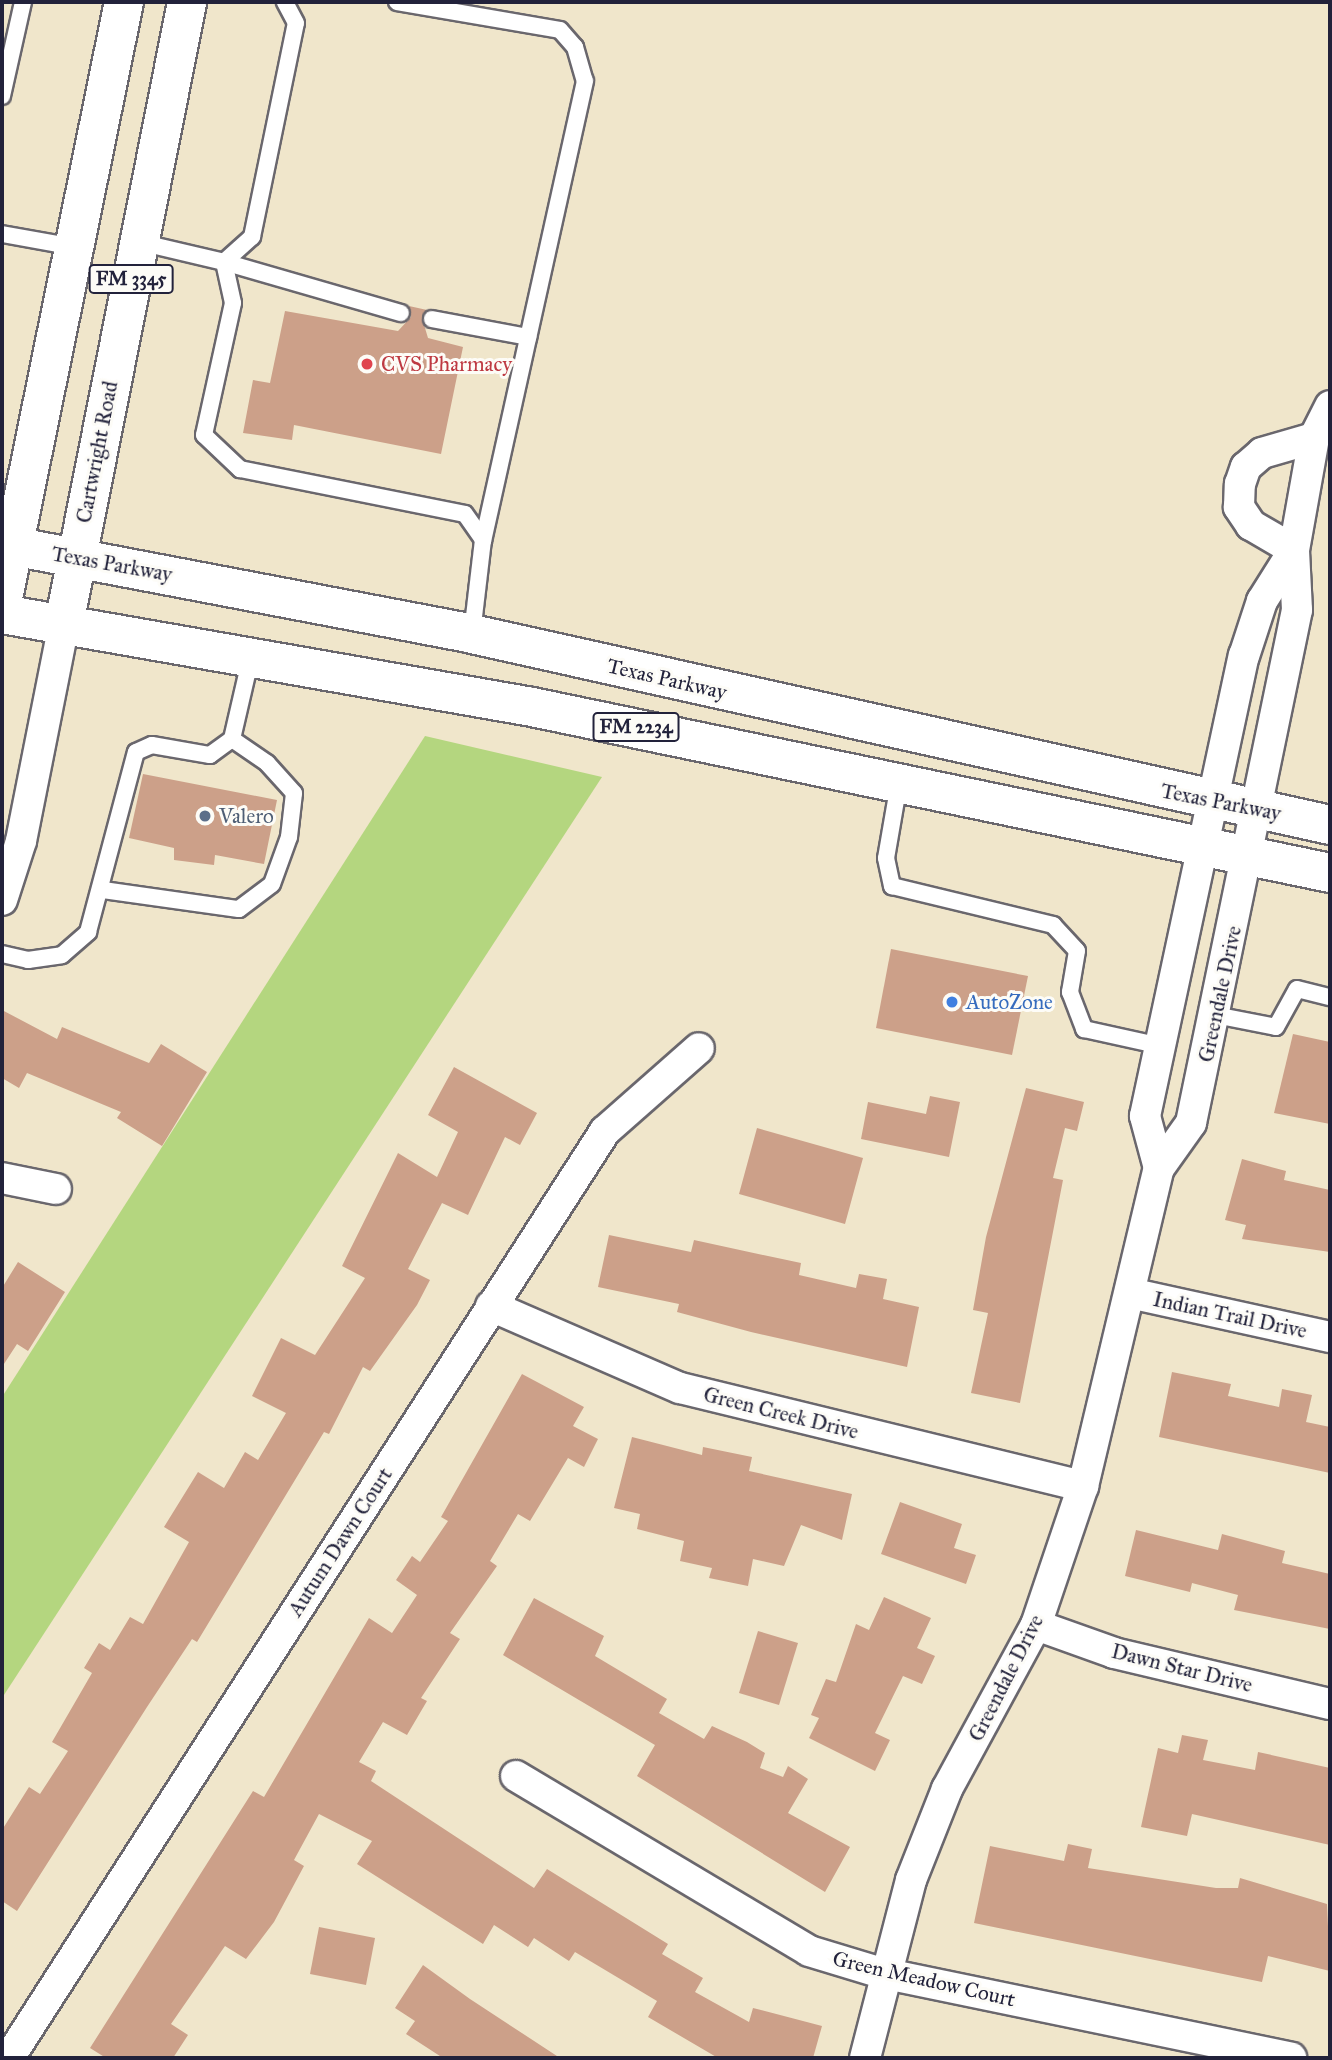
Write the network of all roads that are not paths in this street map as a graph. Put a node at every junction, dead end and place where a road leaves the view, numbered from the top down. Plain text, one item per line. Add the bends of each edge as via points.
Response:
1 (23, 2) edge
2 (124, 2) edge
3 (187, 2) edge
4 (285, 2) edge
5 (397, 2) edge
6 (2, 96) edge
7 (2, 233) edge
8 (138, 242) junction
9 (74, 247) junction
10 (224, 262) junction
11 (401, 313) dead end
12 (432, 319) dead end
13 (528, 337) junction
14 (1330, 406) edge
15 (1314, 438) junction
16 (483, 540) junction
17 (8, 545) edge
18 (1294, 550) junction
19 (76, 557) junction
20 (2, 603) edge
21 (2, 614) edge
22 (64, 624) junction
23 (472, 634) junction
24 (252, 655) junction
25 (232, 739) junction
26 (899, 783) junction
27 (1214, 802) junction
28 (1259, 810) junction
29 (1330, 825) edge
30 (1205, 847) junction
31 (1249, 856) junction
32 (1330, 873) edge
33 (103, 890) junction
34 (2, 900) edge
35 (2, 954) edge
36 (1330, 997) edge
37 (1215, 1015) junction
38 (1161, 1046) junction
39 (699, 1048) dead end
40 (1159, 1168) junction
41 (2, 1178) edge
42 (56, 1189) dead end
43 (1130, 1293) junction
44 (491, 1307) junction
45 (1330, 1337) edge
46 (1083, 1486) junction
47 (1036, 1625) junction
48 (1330, 1703) edge
49 (516, 1776) dead end
50 (883, 1973) junction
51 (9, 2058) edge
52 (865, 2058) edge
53 (1291, 2058) edge

1 - 6 lane
2 - 9 main road, FM 3345
3 - 8 main road, Cartwright Road / FM 3345
4 - 10 lane via 296,23 252,237
5 - 13 lane via 561,30 575,47 585,81
7 - 9 lane
8 - 10 lane
8 - 19 main road, Cartwright Road / FM 3345
9 - 17 main road, FM 3345
10 - 11 lane
10 - 16 lane via 233,303 204,435 240,469 465,514
12 - 13 lane
13 - 16 lane
14 - 15 street
15 - 18 street
15 - 18 street via 1262,453 1246,467 1240,484 1239,507 1251,525
16 - 23 lane
17 - 19 main road, Texas Parkway / FM 2234
17 - 20 main road
18 - 27 street, Greendale Drive via 1262,601 1244,656
18 - 28 street, Greendale Drive via 1297,610
19 - 22 main road, Cartwright Road
19 - 23 main road, Texas Parkway / FM 2234
21 - 22 main road, FM 2234
22 - 24 main road, FM 2234
22 - 34 street, Cartwright Road via 21,841
23 - 27 main road, Texas Parkway / FM 2234
24 - 25 lane
24 - 26 main road, FM 2234
25 - 33 lane via 209,755 152,745 136,752 125,774
25 - 33 lane via 267,763 293,793 289,838 272,884 239,909
26 - 30 main road, FM 2234
26 - 38 lane via 886,858 892,886 1053,925 1077,951 1070,992 1084,1029
27 - 28 main road, Texas Parkway / FM 2234
27 - 30 street, Greendale Drive
28 - 29 main road, Texas Parkway / FM 2234
28 - 31 street, Greendale Drive
30 - 31 main road, FM 2234
30 - 38 street, Greendale Drive
31 - 32 main road, FM 2234
31 - 37 street, Greendale Drive
33 - 35 lane via 88,932 62,955 28,960
36 - 37 lane via 1297,989 1276,1027
37 - 40 street, Greendale Drive via 1191,1123
38 - 40 street, Greendale Drive via 1145,1116
39 - 44 street, Autum Dawn Court via 605,1131
40 - 43 street, Greendale Drive
41 - 42 street
43 - 45 street, Indian Trail Drive
43 - 46 street, Greendale Drive
44 - 46 street, Green Creek Drive via 680,1388
44 - 51 street, Autum Dawn Court
46 - 47 street, Greendale Drive
47 - 48 street, Dawn Star Drive via 1114,1653
47 - 50 street, Greendale Drive via 947,1789
49 - 50 street, Green Meadow Court via 809,1951
50 - 52 street, Greendale Drive
50 - 53 street, Green Meadow Court

